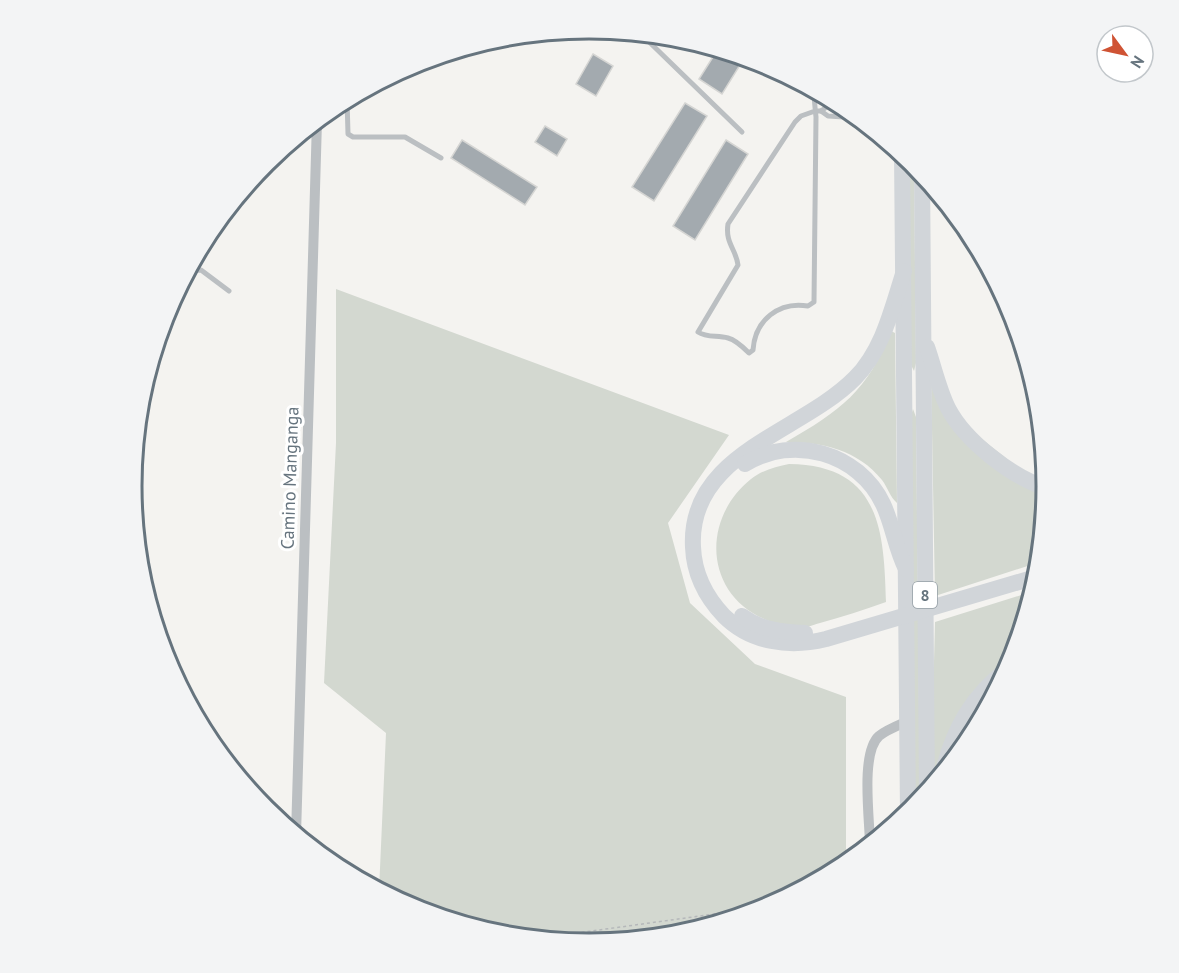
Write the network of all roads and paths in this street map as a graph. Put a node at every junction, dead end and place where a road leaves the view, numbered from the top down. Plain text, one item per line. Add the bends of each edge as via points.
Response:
1 (651, 43) edge
2 (816, 101) edge
3 (826, 107) edge
4 (347, 110) edge
5 (818, 111) junction
6 (842, 117) edge
7 (317, 131) edge
8 (742, 132) dead end
9 (441, 158) dead end
10 (902, 166) edge
11 (922, 187) edge
12 (198, 270) edge
13 (904, 272) junction
14 (229, 291) dead end
15 (923, 336) junction
16 (923, 396) junction
17 (904, 397) junction
18 (1037, 484) edge
19 (906, 569) junction
20 (1029, 569) edge
21 (1027, 580) edge
22 (791, 638) junction
23 (991, 683) edge
24 (908, 721) junction
25 (947, 757) edge
26 (927, 781) edge
27 (908, 801) edge
28 (296, 825) edge
29 (870, 836) edge
30 (725, 912) edge
31 (574, 933) edge

1 - 8 lane
2 - 5 lane
3 - 5 lane
4 - 9 lane via 348,134 353,137 405,137
5 - 5 lane via 795,122 728,224 726,234 738,265 698,332 703,335 729,338 749,352 761,326 776,310 814,302
5 - 6 lane
7 - 28 street, Camino Manganga
10 - 13 highway, 8
11 - 15 highway, 8
12 - 14 lane
13 - 17 highway, 8
13 - 22 highway via 876,348 857,376 831,400 730,464 715,479 697,513 693,550 697,571 713,604 741,629 773,643
15 - 16 highway, 8
15 - 18 highway via 948,408 961,427 1000,463
16 - 17 street
16 - 26 highway, 8
17 - 19 highway, 8
19 - 22 highway via 882,503 874,489 850,466 822,452 802,450 783,450 747,462 714,495 704,518 700,543 705,569 721,597 734,610 749,621
19 - 24 highway, 8
20 - 22 highway
21 - 22 highway via 813,643
23 - 25 highway via 967,711
24 - 27 highway, 8
24 - 29 street via 878,737 872,747 867,765
30 - 31 path

